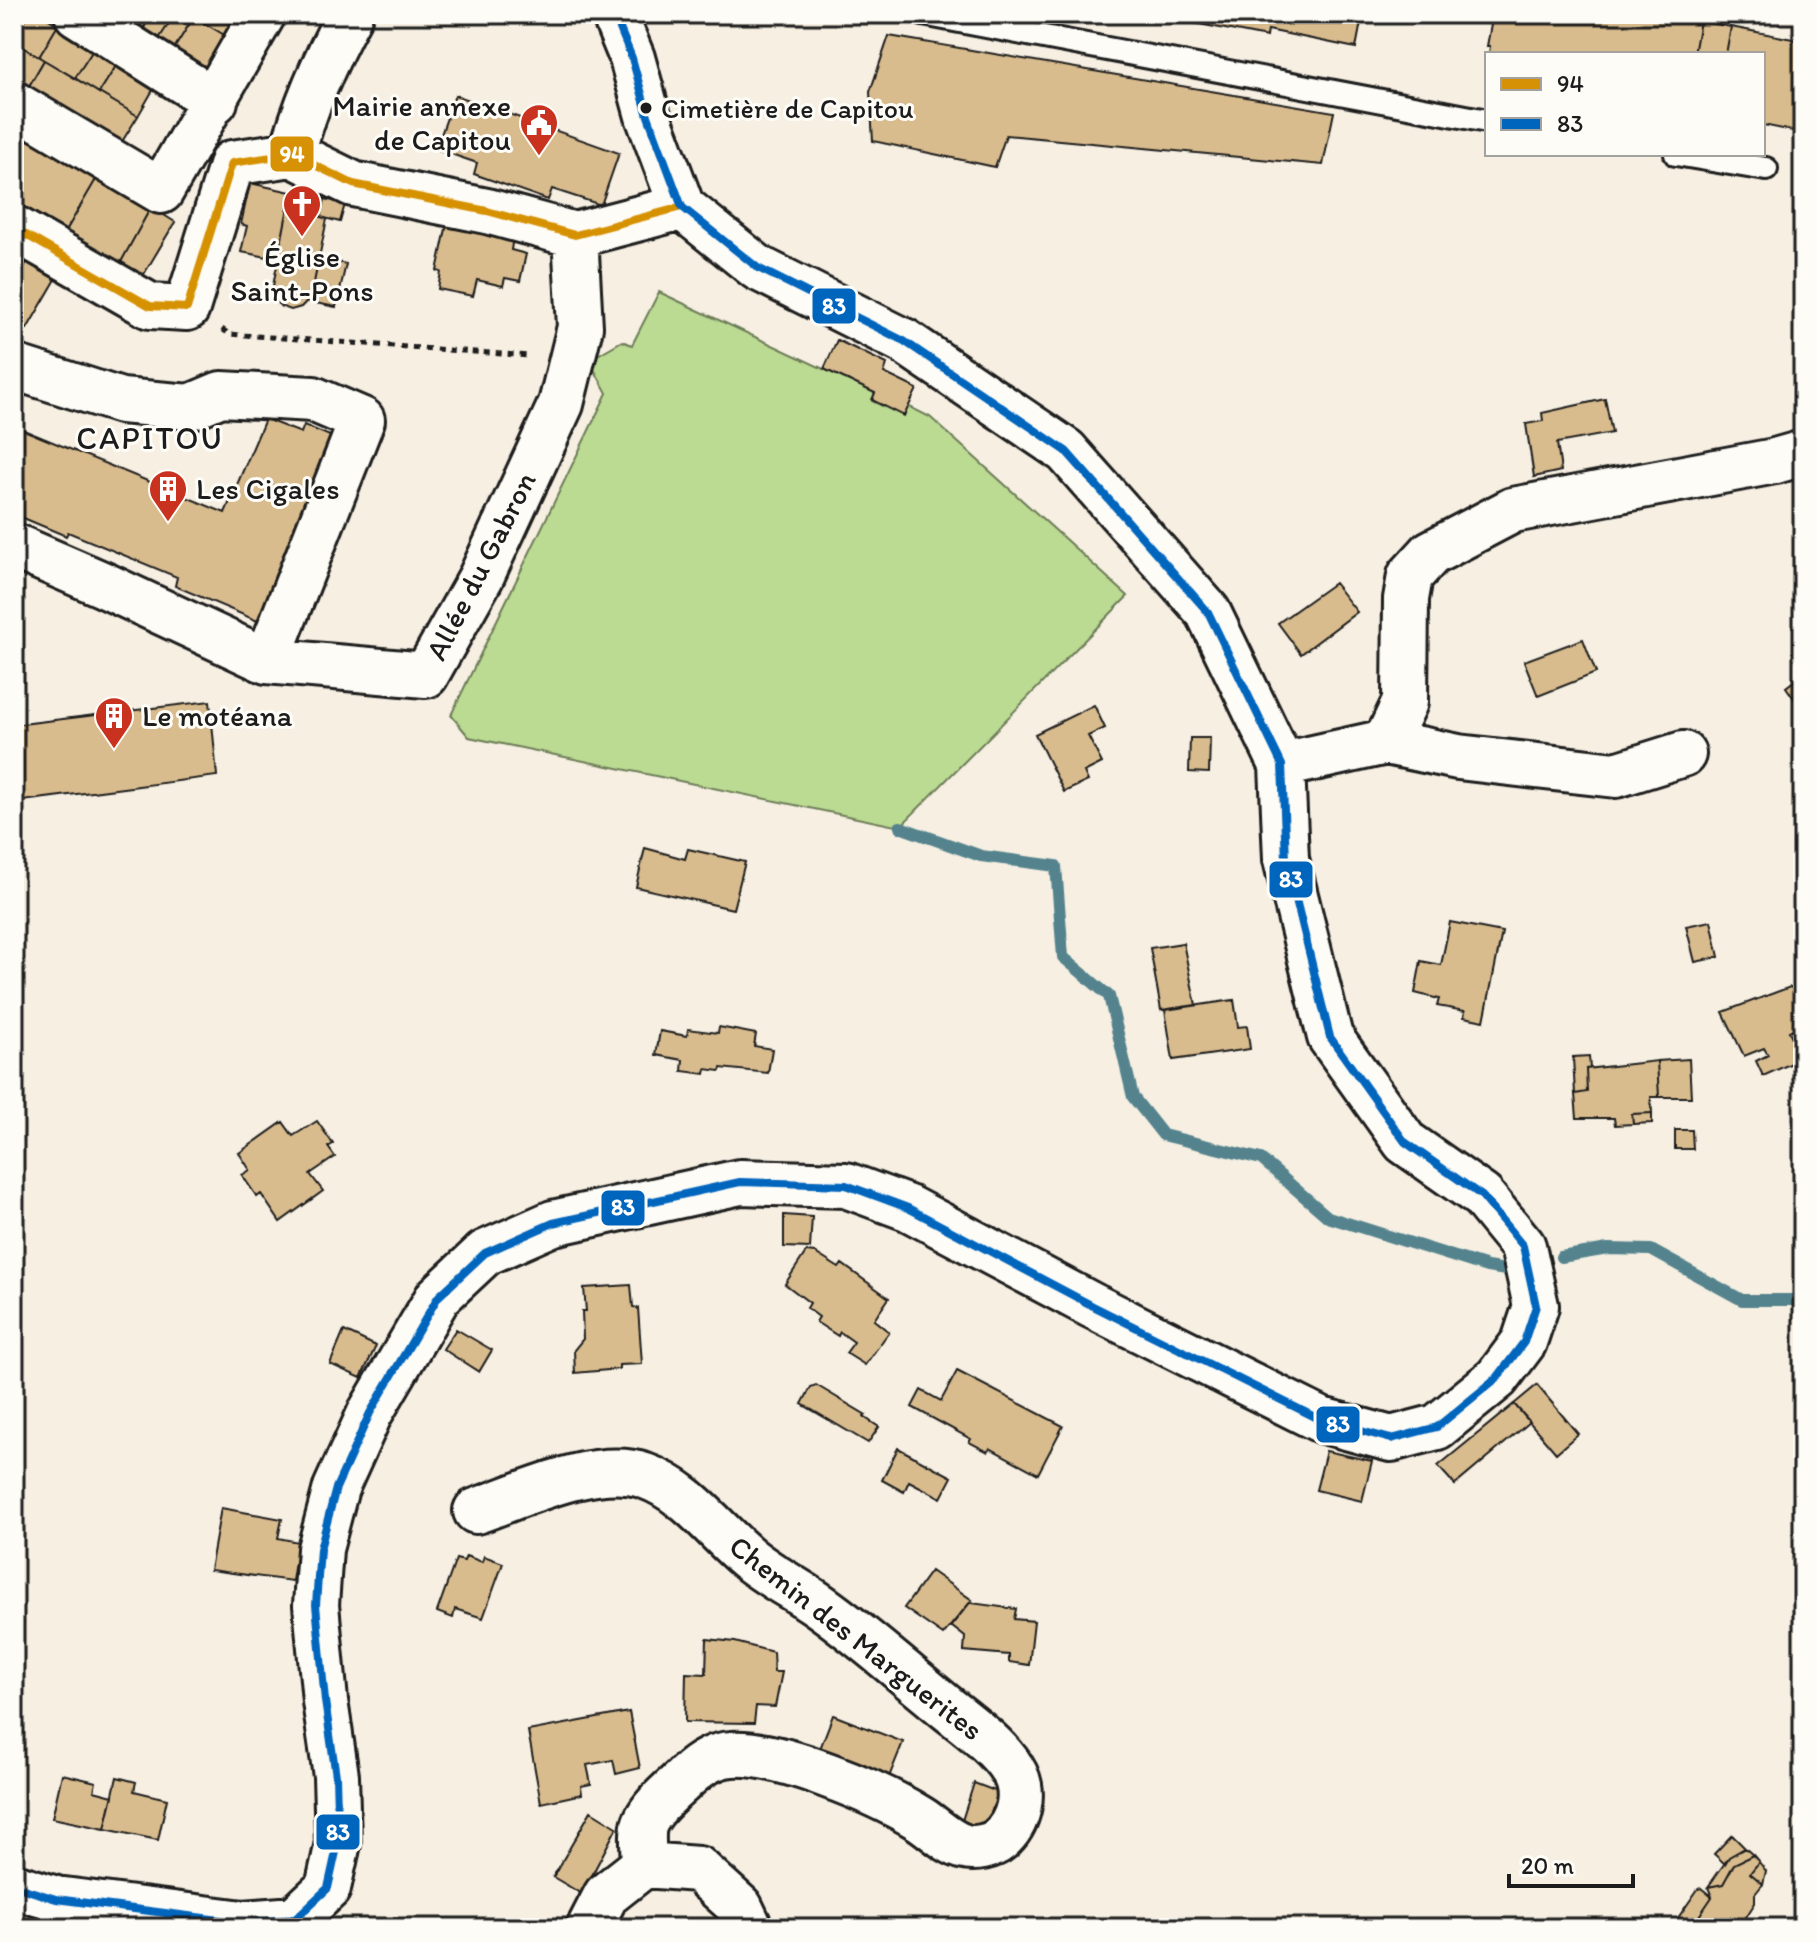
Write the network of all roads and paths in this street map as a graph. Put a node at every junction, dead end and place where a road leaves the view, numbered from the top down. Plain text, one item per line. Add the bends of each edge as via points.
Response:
1 (77, 14) edge
2 (263, 14) edge
3 (350, 14) edge
4 (614, 14) edge
5 (923, 14) edge
6 (215, 101) junction
7 (14, 104) edge
8 (1485, 121) edge
9 (292, 154) junction
10 (1688, 156) edge
11 (1766, 169) dead end
12 (682, 207) junction
13 (14, 228) edge
14 (575, 235) junction
15 (187, 308) junction
16 (571, 359) junction
17 (14, 367) edge
18 (1803, 453) edge
19 (14, 546) edge
20 (267, 661) junction
21 (1386, 742) junction
22 (1683, 754) dead end
23 (1282, 765) junction
24 (476, 1511) dead end
25 (644, 1865) junction
26 (14, 1886) edge
27 (589, 1928) edge
28 (750, 1928) edge

1 - 6 street
2 - 6 street
3 - 9 street via 300,124
4 - 12 street
5 - 8 lane
6 - 7 street via 161,191
9 - 14 street via 353,184
9 - 15 street via 232,163
10 - 11 lane
12 - 14 street
12 - 23 street via 758,268 904,341 1066,451 1208,612
13 - 15 street via 150,306
14 - 16 street, Allée du Gabron via 580,327
15 - 16 path via 229,334
16 - 20 street, Allée du Gabron via 561,404 481,577 426,675
17 - 20 street via 121,401 190,407 221,394 313,399 362,420
18 - 21 street via 1513,510 1431,553 1410,576 1405,702
19 - 20 street, Allée du Gabron
21 - 22 street via 1458,757 1616,775
21 - 23 street
23 - 26 street via 1286,859 1330,1037 1405,1142 1482,1196 1523,1246 1536,1306 1524,1342 1497,1378 1437,1427 1391,1439 1321,1420 908,1208 846,1185 740,1182 553,1223 485,1253 438,1297 370,1413 336,1488 320,1549 316,1605 336,1776 338,1843 328,1888 295,1919 243,1923 56,1899
24 - 25 street, Chemin des Marguerites via 596,1473 643,1475 670,1488 750,1559 821,1606 957,1716 992,1746 1019,1786 1012,1827 996,1843 964,1847 876,1796 762,1755 730,1754 699,1764 664,1798 644,1824
25 - 27 street via 606,1895
25 - 28 street via 698,1869 740,1907

